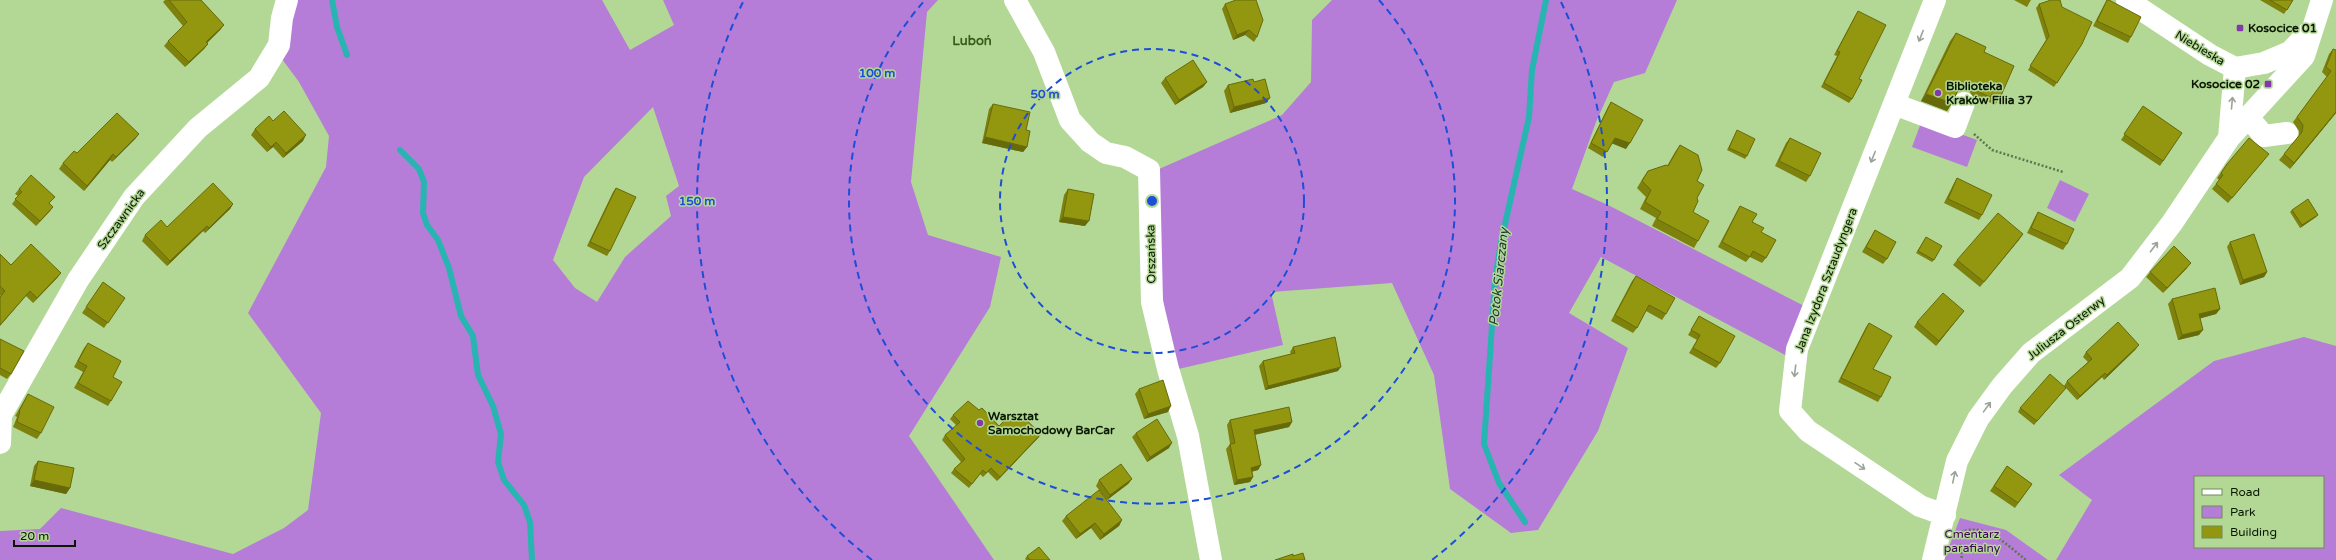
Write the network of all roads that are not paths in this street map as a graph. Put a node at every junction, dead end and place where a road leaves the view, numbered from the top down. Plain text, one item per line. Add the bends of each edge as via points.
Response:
1 (287, 0) edge
2 (1015, 0) edge
3 (1935, 0) edge
4 (2127, 0) edge
5 (2322, 0) edge
6 (2315, 25) junction
7 (2235, 68) junction
8 (1964, 103) dead end
9 (1894, 104) junction
10 (2248, 117) junction
11 (2287, 134) dead end
12 (2229, 138) junction
13 (0, 443) edge
14 (1950, 525) junction
15 (1210, 560) edge
16 (1933, 560) edge

1 - 13 street, Szczawnicka via 279,45 259,78 198,128 134,197 78,280 1,416
2 - 15 street, Orszańska via 1044,52 1070,120 1090,142 1106,153 1125,157 1150,170 1152,302 1188,436
3 -> 9 street, Jana Izydora Sztaudyngera
4 - 7 street, Niebieska via 2204,52
5 - 6 street, Juliusza Osterwy
6 - 7 street, Niebieska via 2290,52 2264,63
6 - 10 street, Juliusza Osterwy via 2304,56
12 -> 7 street, Juliusza Osterwy
8 - 9 street via 1955,127
9 -> 14 street, Jana Izydora Sztaudyngera via 1797,349 1790,411 1808,431
10 - 11 street via 2264,136
10 - 12 street, Juliusza Osterwy
14 -> 12 street, Juliusza Osterwy via 1957,461 1978,419 2031,353 2130,278 2172,223
14 - 16 street, Juliusza Osterwy

